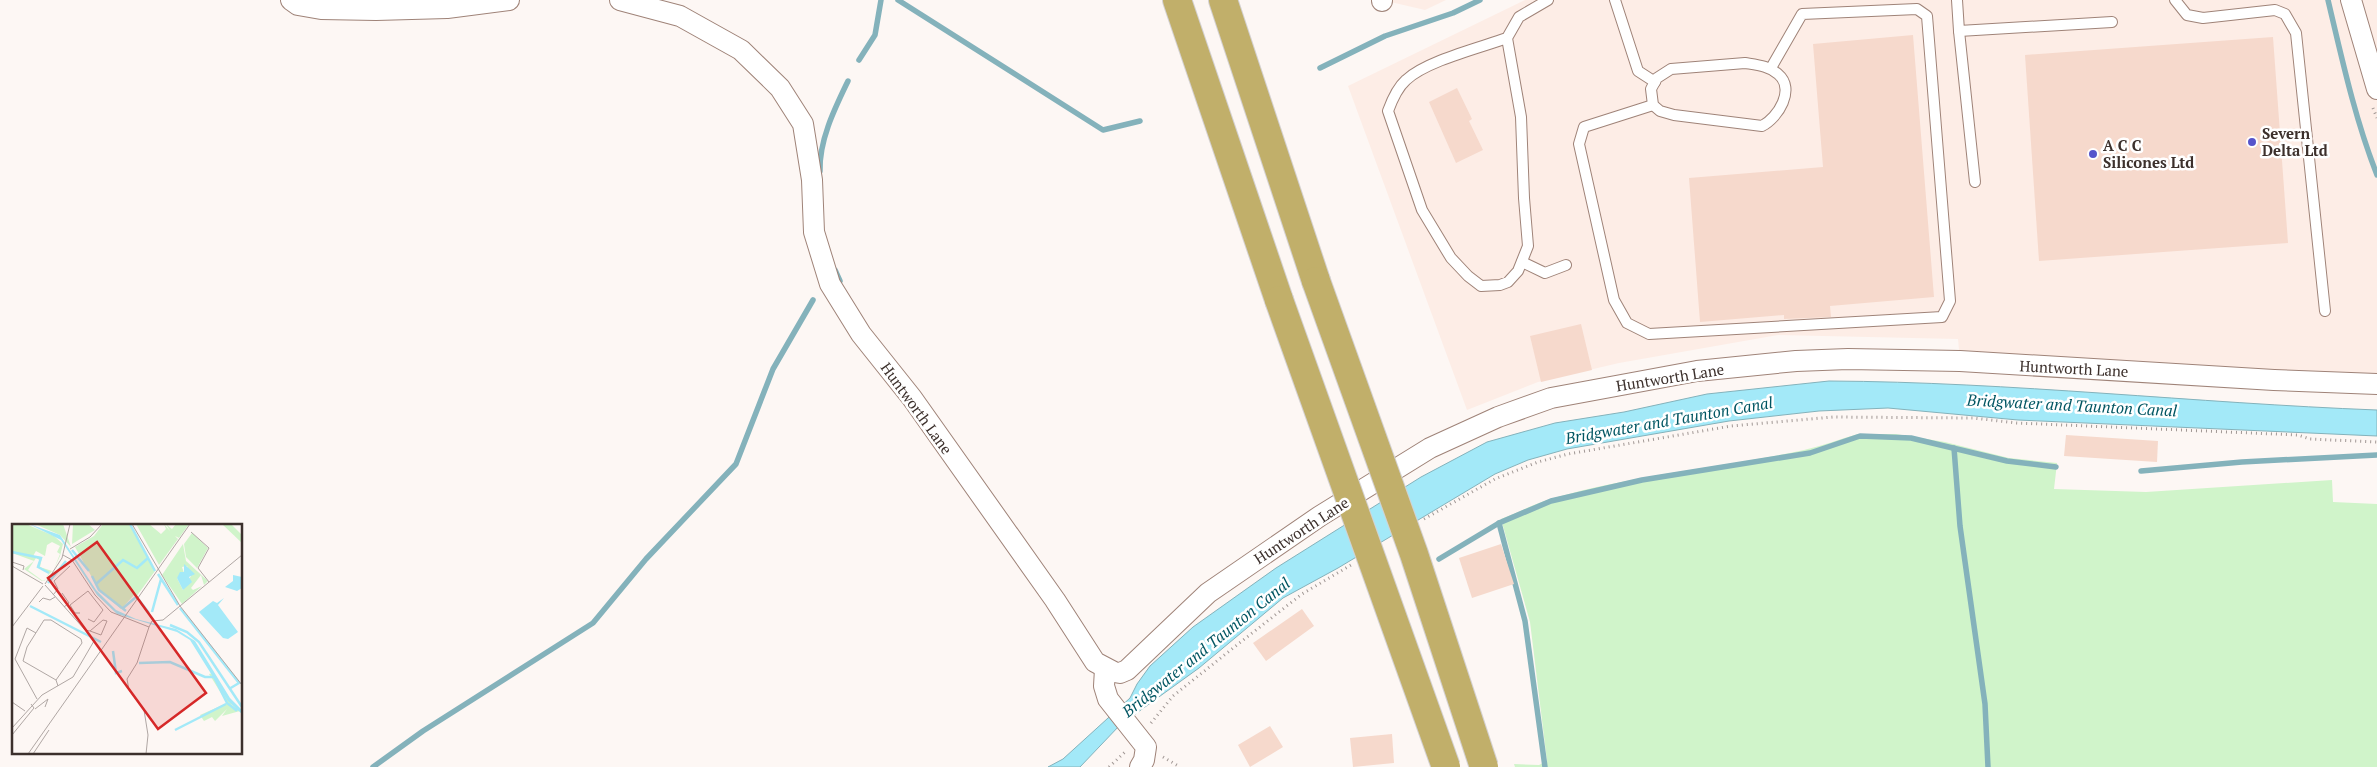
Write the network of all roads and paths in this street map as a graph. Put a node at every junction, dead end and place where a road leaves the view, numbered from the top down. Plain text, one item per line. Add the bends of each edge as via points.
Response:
1 (290, 0) edge
2 (509, 0) edge
3 (620, 0) edge
4 (1177, 0) edge
5 (1222, 0) edge
6 (1548, 0) edge
7 (1615, 0) edge
8 (1957, 0) edge
9 (2175, 0) edge
10 (2351, 0) edge
11 (2112, 22) dead end
12 (1959, 31) junction
13 (1507, 38) junction
14 (1771, 68) junction
15 (1655, 82) junction
16 (2377, 89) edge
17 (1653, 105) junction
18 (1975, 182) dead end
19 (1522, 262) junction
20 (1566, 265) dead end
21 (2325, 311) dead end
22 (2377, 384) edge
23 (2377, 442) edge
24 (1418, 523) dead end
25 (1352, 564) dead end
26 (1105, 669) junction
27 (1139, 737) junction
28 (1140, 767) edge
29 (1446, 767) edge
30 (1484, 767) edge

1 - 2 street via 321,9 376,10 447,8
3 - 26 street, Huntworth Lane via 680,16 741,50 780,88 803,124 812,180 814,232 830,284 861,334 912,398 1096,662
4 - 29 highway, bridge via 1279,300
5 - 30 highway, bridge via 1316,281 1414,554
6 - 13 lane via 1519,17
7 - 15 lane via 1638,71
8 - 12 lane
9 - 21 lane via 2187,15 2203,18 2275,10 2285,14 2296,33
10 - 16 street
11 - 12 lane
12 - 18 lane
13 - 19 lane via 1521,117 1528,246
13 - 19 lane via 1425,68 1406,80 1388,111 1422,210 1451,258 1482,286 1508,282
14 - 15 lane via 1745,63 1671,70
14 - 17 lane via 1781,75 1785,97 1770,122 1762,126 1674,115
14 - 17 lane via 1802,14 1917,9 1927,16 1950,301 1942,317 1649,334 1627,323 1614,300 1579,144 1584,127
15 - 17 lane via 1651,89
19 - 20 lane via 1545,273
22 - 26 street, Huntworth Lane via 1960,361 1848,358 1697,371 1551,398 1430,448 1320,516 1208,593 1127,670 1120,673
23 - 24 path via 1973,418 1833,417 1731,426 1568,454 1495,479
25 - 27 path via 1302,594 1181,690
26 - 27 street via 1104,686 1108,700
27 - 28 street via 1146,747

